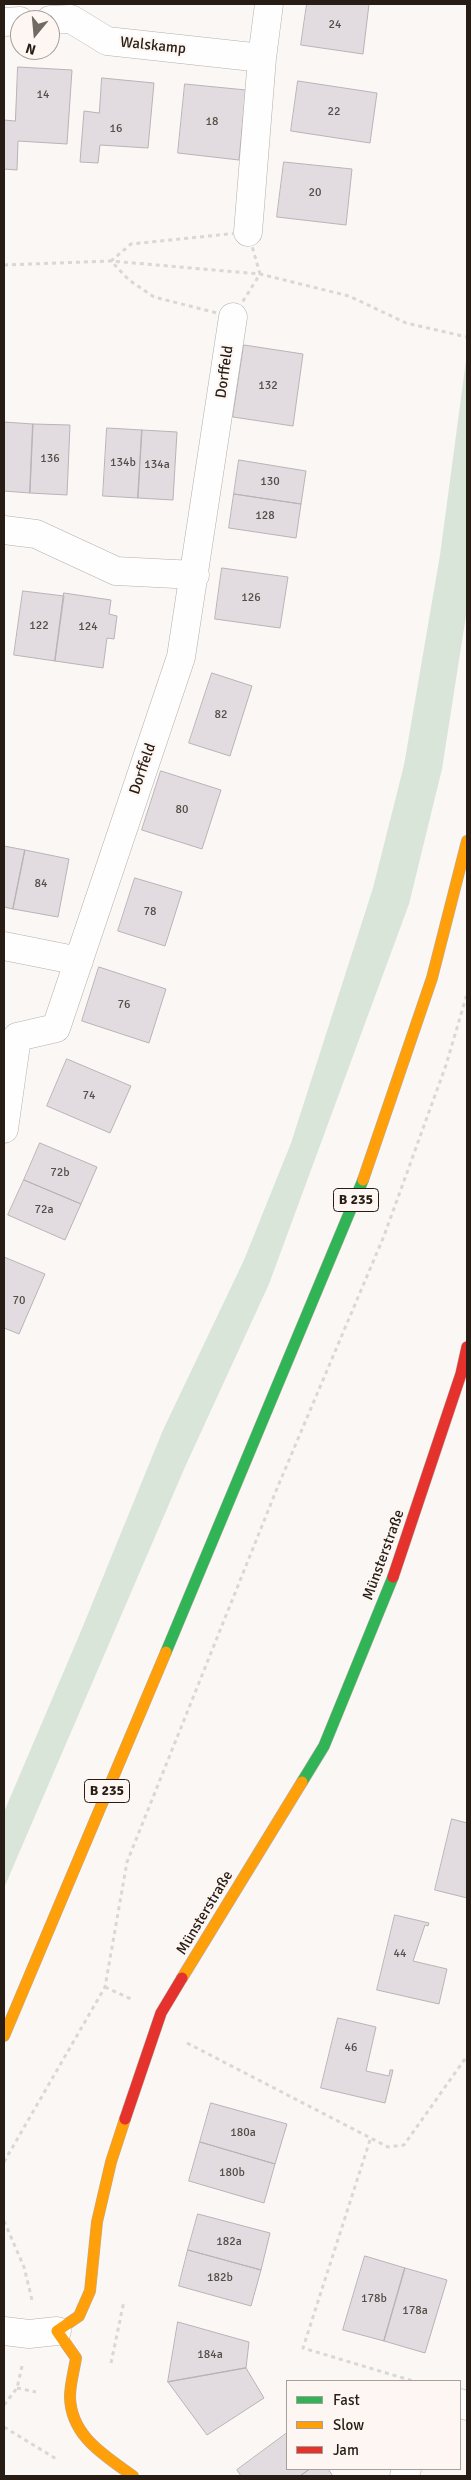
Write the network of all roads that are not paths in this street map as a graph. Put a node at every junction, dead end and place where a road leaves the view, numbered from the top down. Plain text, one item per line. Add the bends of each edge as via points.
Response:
1 (269, 4) edge
2 (60, 20) edge
3 (262, 58) junction
4 (248, 232) road end
5 (233, 317) road end
6 (4, 530) edge
7 (195, 575) junction
8 (467, 841) edge
9 (4, 946) edge
10 (79, 961) junction
11 (10, 1036) edge
12 (4, 1129) edge
13 (467, 1347) edge
14 (4, 2036) edge
15 (4, 2331) edge
16 (57, 2331) junction
17 (133, 2476) edge

1 - 3 street
2 - 3 street, Walskamp via 71,20 107,41
3 - 4 street
5 - 7 street, Dorffeld
6 - 7 street via 36,534 116,571
7 - 10 street, Dorffeld via 181,657
8 - 14 main road, B 235 via 432,978 354,1205
9 - 10 street
10 - 11 street, Dorffeld via 56,1028
11 - 12 street, Dorffeld
13 - 16 main road, Münsterstraße via 403,1552 324,1746 162,2013 138,2074 111,2162 97,2222 90,2291 78,2316
15 - 16 street via 29,2334
16 - 17 main road via 76,2358 70,2397 73,2421 86,2441

